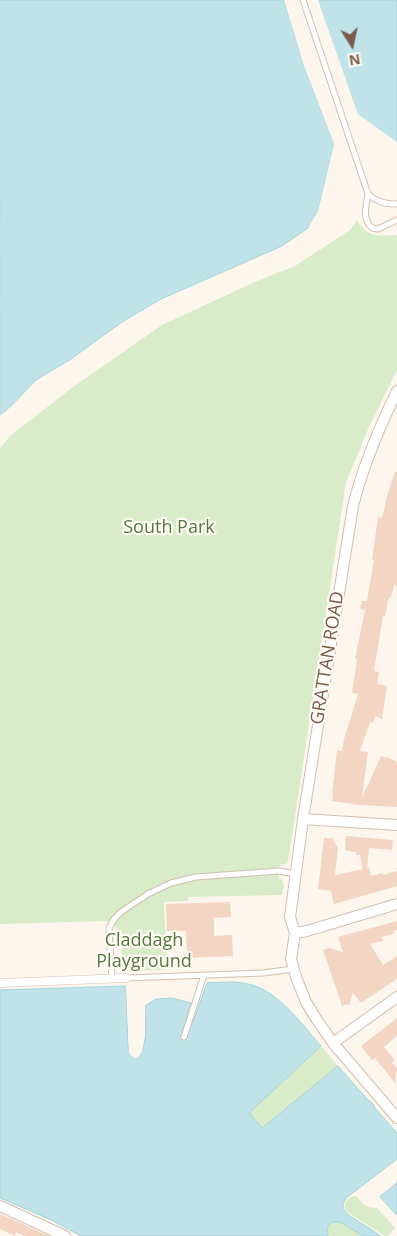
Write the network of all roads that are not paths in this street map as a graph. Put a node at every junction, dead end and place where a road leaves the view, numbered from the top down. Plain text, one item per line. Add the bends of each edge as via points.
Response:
1 (304, 0) edge
2 (368, 194) junction
3 (397, 204) edge
4 (397, 220) edge
5 (397, 390) edge
6 (303, 819) junction
7 (397, 825) edge
8 (295, 874) junction
9 (397, 904) edge
10 (295, 933) junction
11 (294, 969) junction
12 (204, 975) junction
13 (112, 978) junction
14 (126, 978) joint
15 (0, 983) edge
16 (397, 998) edge
17 (184, 1037) dead end
18 (333, 1043) junction
19 (393, 1107) edge
20 (397, 1118) edge
21 (0, 1206) edge
22 (65, 1236) edge

1 - 2 lane
2 - 3 lane via 379,202
2 - 4 lane via 365,219 372,228 378,229
5 - 6 street, GRATTAN ROAD via 378,430 353,506
6 - 7 street
6 - 8 street, GRATTAN ROAD
8 - 10 street, GRATTAN ROAD via 290,917
8 - 13 lane via 279,871 196,877 171,883 148,894 121,912 108,928
9 - 10 street
10 - 11 street, GRATTAN ROAD
11 - 12 lane
11 - 18 street, GRATTAN ROAD via 306,1002
12 - 14 lane
12 - 17 lane
13 - 14 street
13 - 15 street
16 - 18 street
18 - 19 street, GRATTAN ROAD
19 - 20 street, GRATTAN ROAD
21 - 22 street

